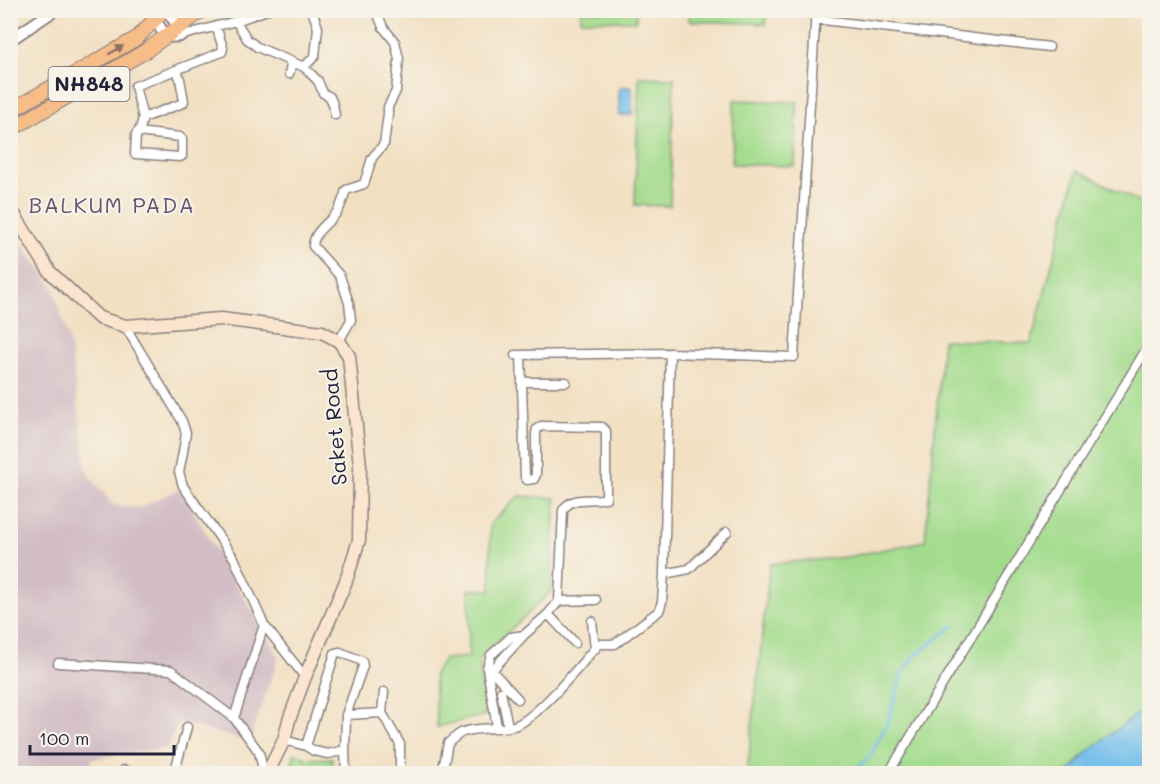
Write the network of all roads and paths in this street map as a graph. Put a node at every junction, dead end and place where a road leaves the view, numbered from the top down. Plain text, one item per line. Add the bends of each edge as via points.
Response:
1 (55, 10) edge
2 (203, 10) edge
3 (267, 10) edge
4 (312, 10) edge
5 (376, 10) edge
6 (159, 13) edge
7 (815, 15) edge
8 (236, 21) junction
9 (216, 26) junction
10 (175, 34) junction
11 (10, 40) edge
12 (1049, 47) dead end
13 (292, 61) junction
14 (304, 67) junction
15 (177, 70) junction
16 (289, 74) dead end
17 (11, 108) edge
18 (336, 115) dead end
19 (143, 118) junction
20 (10, 130) edge
21 (138, 132) junction
22 (10, 208) edge
23 (125, 326) junction
24 (339, 341) junction
25 (1149, 343) edge
26 (670, 353) junction
27 (522, 382) junction
28 (566, 382) dead end
29 (727, 532) dead end
30 (664, 574) junction
31 (596, 600) dead end
32 (559, 601) junction
33 (548, 614) junction
34 (592, 621) dead end
35 (264, 625) junction
36 (524, 635) junction
37 (575, 643) dead end
38 (595, 649) junction
39 (58, 663) dead end
40 (304, 677) junction
41 (384, 692) dead end
42 (501, 692) dead end
43 (518, 699) dead end
44 (382, 713) junction
45 (345, 715) junction
46 (234, 718) junction
47 (508, 726) junction
48 (187, 727) dead end
49 (497, 727) junction
50 (284, 740) junction
51 (306, 746) junction
52 (345, 750) junction
53 (124, 770) dead end
54 (136, 774) edge
55 (174, 774) edge
56 (266, 774) edge
57 (346, 774) edge
58 (400, 774) edge
59 (442, 774) edge
60 (888, 774) edge

1 - 11 street
2 - 10 highway, NH848
3 - 8 street
4 - 14 street via 318,28 315,56
5 - 24 street via 395,42 399,59 384,144 372,158 364,184 346,190 339,209 326,222 313,246 340,276 349,303 351,320
6 - 10 street
17 -> 6 highway, NH848 via 137,38
7 - 12 street
7 - 26 street via 794,357
8 - 9 street
8 - 13 street via 257,47
9 - 10 street
9 - 15 street via 222,52
10 - 20 highway, NH848
13 - 14 street
13 - 16 street
14 - 18 street via 330,98
15 - 19 street via 183,103
15 - 19 street via 135,86
19 - 21 street
21 - 21 street via 136,155 182,156 180,137
22 - 23 main road, Saket Road via 50,272 99,318
23 - 24 main road, Saket Road via 221,319 322,332
23 - 35 street via 182,421 186,434 179,472 183,486 234,558
24 - 40 main road, Saket Road via 349,357 351,375 360,466 359,540
25 - 60 street
26 - 27 street via 518,355
26 - 30 street
27 - 28 street
27 - 32 street via 527,480 536,475 536,433 541,426 606,430 606,498 572,501 563,510
29 - 30 street via 689,569
30 - 38 street via 659,611 615,644 600,643
31 - 32 street
32 - 33 street
33 - 36 street
33 - 37 street
34 - 38 street
35 - 40 street
35 - 46 street
36 - 43 street via 493,672
36 - 49 street via 511,637 491,655 487,668
38 - 47 street via 533,715 516,726
39 - 46 street via 171,670
40 - 50 main road, Saket Road
41 - 44 street
42 - 47 street
44 - 45 street
44 - 58 street via 400,744
45 - 51 street via 363,666 340,652 335,653
45 - 52 street
46 - 56 street via 259,752
47 - 49 street
48 - 55 street
49 - 59 street via 461,733 448,743
50 - 51 street
50 - 56 main road, Saket Road
51 - 52 street via 328,754
52 - 57 street
53 - 54 street

